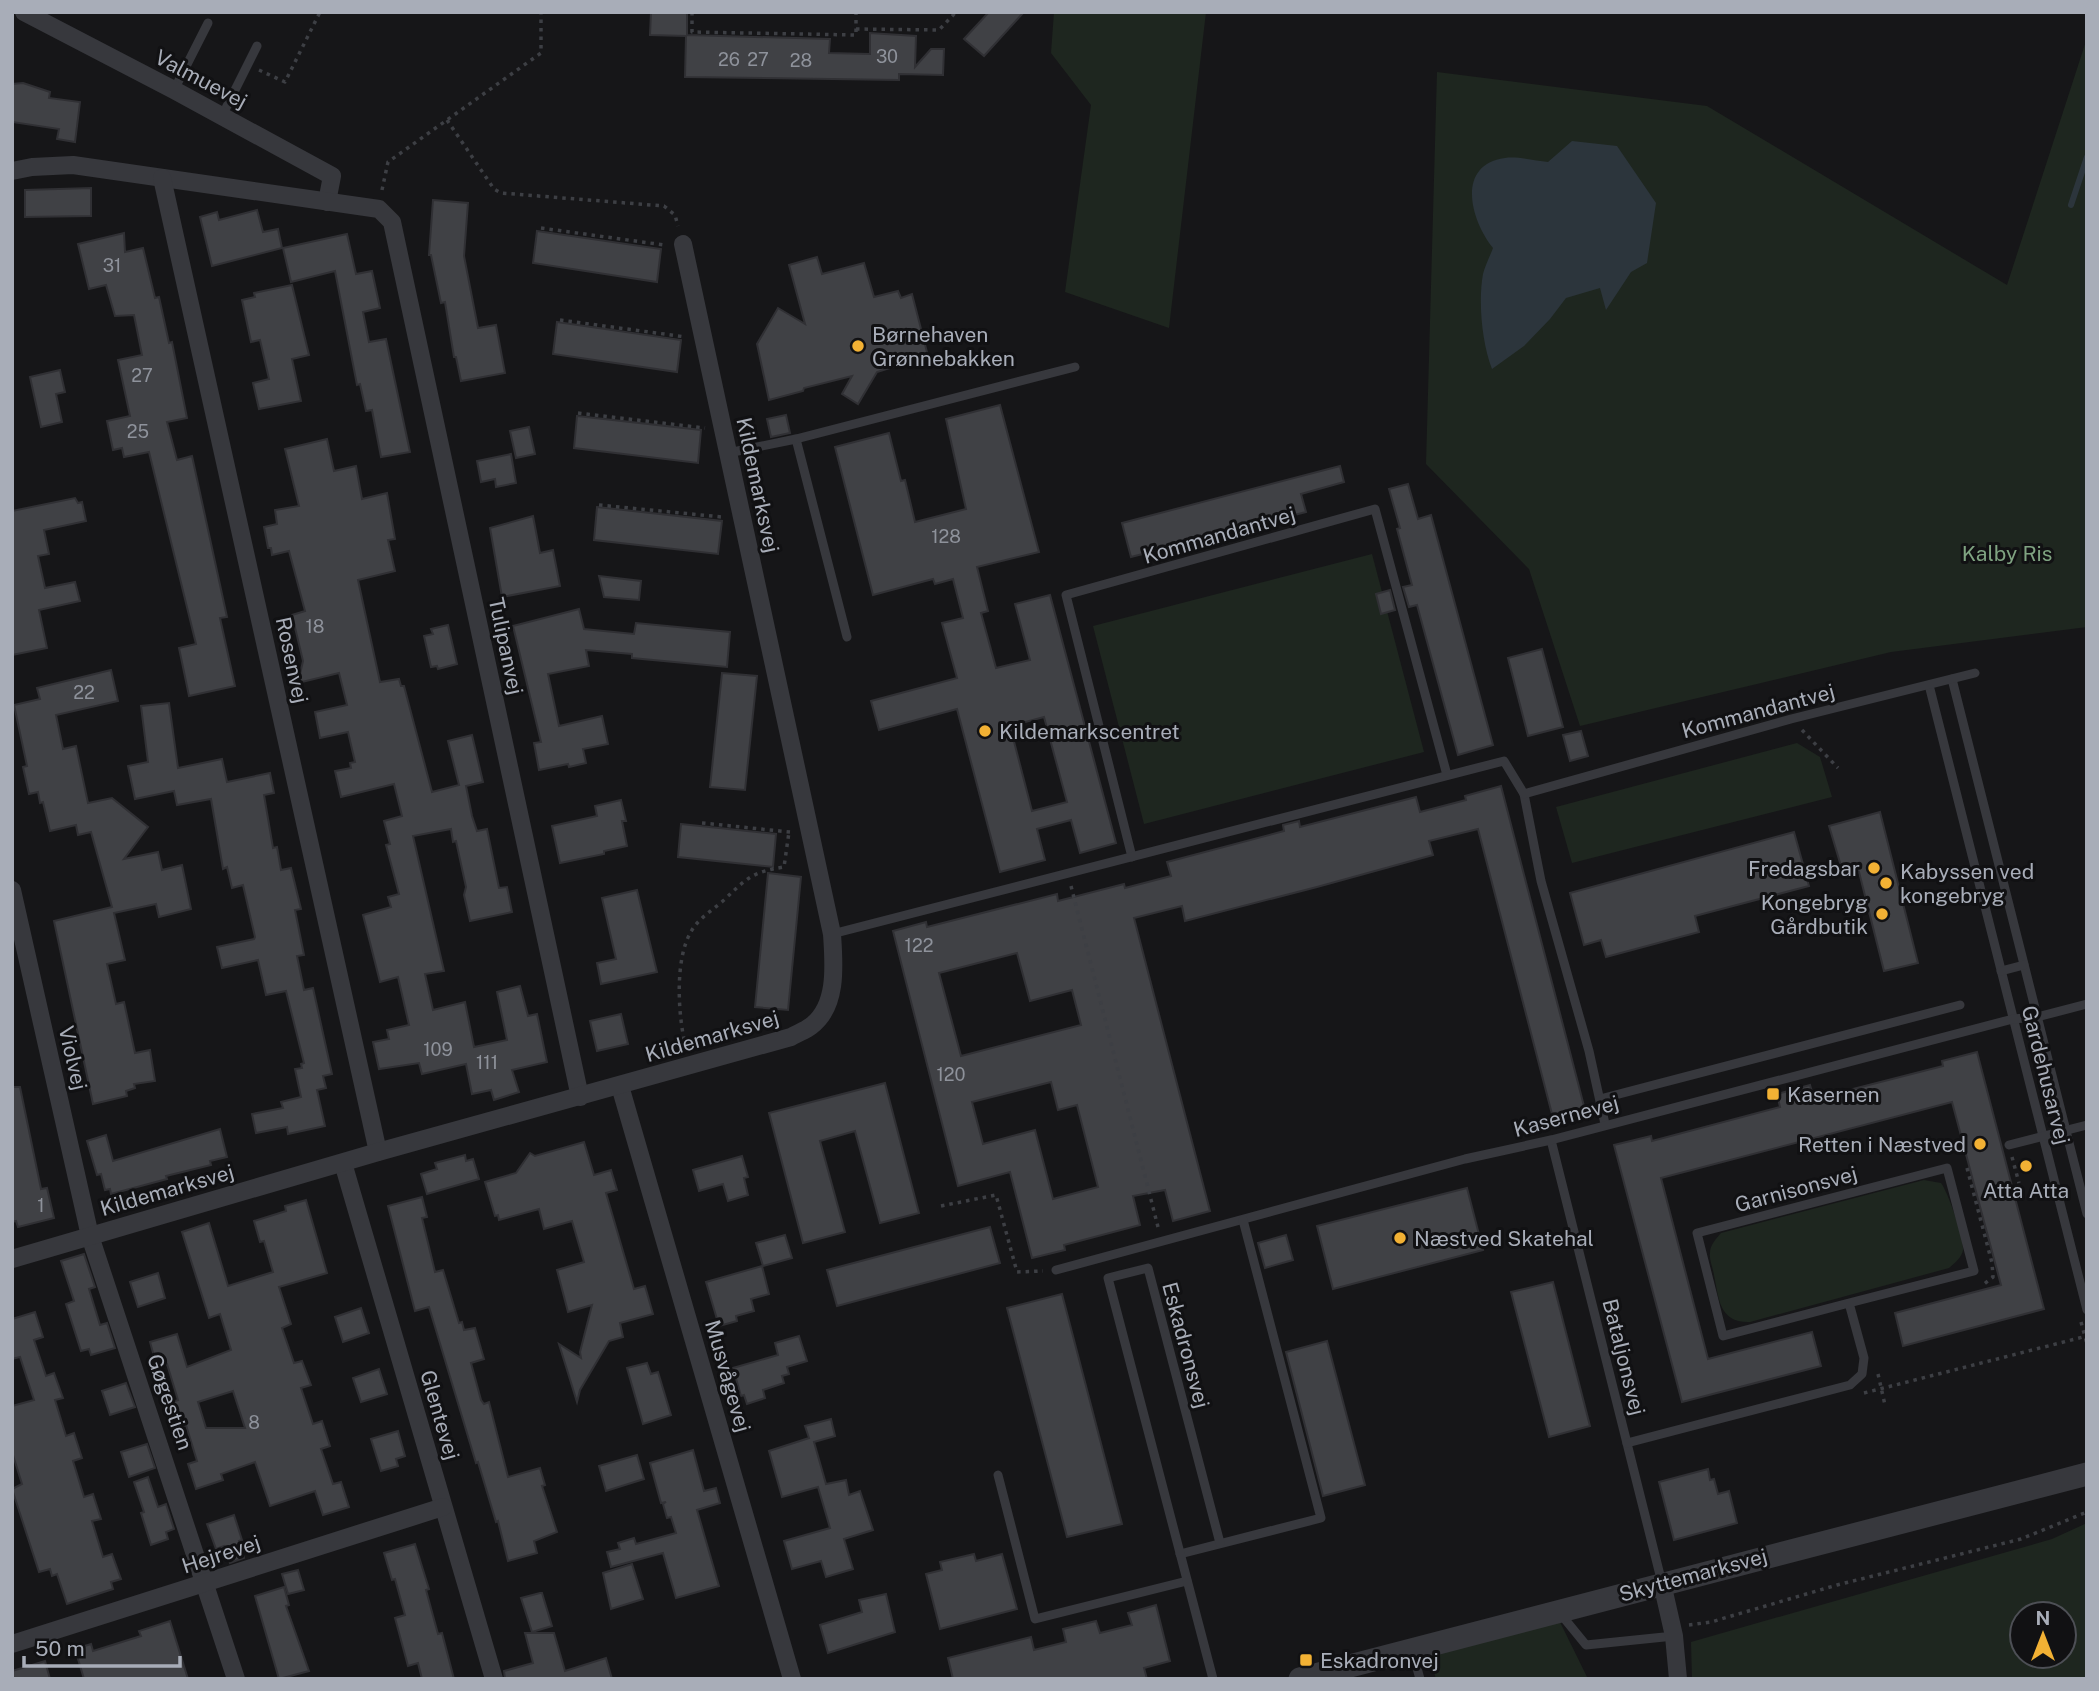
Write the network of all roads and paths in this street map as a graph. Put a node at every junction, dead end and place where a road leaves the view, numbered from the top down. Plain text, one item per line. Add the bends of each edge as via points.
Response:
1 (24, 12) edge
2 (320, 12) edge
3 (541, 12) edge
4 (692, 12) edge
5 (856, 12) edge
6 (956, 12) edge
7 (208, 23) dead end
8 (856, 29) junction
9 (257, 46) dead end
10 (248, 65) junction
11 (174, 90) junction
12 (222, 116) junction
13 (447, 120) junction
14 (12, 171) edge
15 (162, 178) junction
16 (327, 202) junction
17 (379, 209) junction
18 (541, 228) dead end
19 (683, 246) junction
20 (559, 320) dead end
21 (703, 339) junction
22 (1075, 366) dead end
23 (578, 413) dead end
24 (723, 430) junction
25 (796, 439) junction
26 (728, 453) junction
27 (599, 505) dead end
28 (742, 519) junction
29 (847, 638) dead end
30 (1975, 673) dead end
31 (1952, 679) junction
32 (1929, 685) junction
33 (1791, 719) junction
34 (1838, 768) dead end
35 (1447, 775) junction
36 (1524, 794) junction
37 (702, 823) dead end
38 (789, 832) junction
39 (810, 835) junction
40 (1132, 857) junction
41 (1068, 873) junction
42 (12, 890) edge
43 (832, 934) junction
44 (2024, 965) junction
45 (2001, 971) junction
46 (2087, 1004) edge
47 (1960, 1005) dead end
48 (2037, 1017) junction
49 (2013, 1019) junction
50 (691, 1066) junction
51 (620, 1086) junction
52 (580, 1097) junction
53 (1600, 1098) junction
54 (1605, 1124) junction
55 (2087, 1125) edge
56 (2066, 1131) junction
57 (2043, 1137) junction
58 (1551, 1140) junction
59 (2009, 1145) joint
60 (378, 1152) junction
61 (343, 1163) junction
62 (2019, 1182) dead end
63 (941, 1206) dead end
64 (2087, 1214) edge
65 (1242, 1220) junction
66 (90, 1236) junction
67 (1161, 1241) junction
68 (12, 1259) edge
69 (1056, 1270) joint
70 (1849, 1303) junction
71 (2087, 1310) edge
72 (2086, 1336) edge
73 (2087, 1344) edge
74 (1859, 1394) dead end
75 (1627, 1443) junction
76 (2087, 1474) edge
77 (999, 1475) dead end
78 (443, 1507) junction
79 (2087, 1512) edge
80 (1220, 1543) junction
81 (1180, 1554) junction
82 (1187, 1581) junction
83 (206, 1582) junction
84 (1662, 1583) junction
85 (1558, 1611) junction
86 (1674, 1631) junction
87 (12, 1644) edge
88 (1412, 1649) junction
89 (236, 1679) edge
90 (494, 1679) edge
91 (792, 1679) edge
92 (1213, 1679) edge
93 (1300, 1679) edge
94 (1420, 1679) edge
95 (1678, 1679) edge

1 - 11 street, Valmuevej
2 - 10 path via 285,82
3 - 13 path via 541,52
4 - 8 path via 692,32 856,35
5 - 8 path
6 - 8 path via 939,30
7 - 11 lane
9 - 10 lane
10 - 12 lane
11 - 12 street, Valmuevej
12 - 16 street, Valmuevej via 332,176
13 - 17 path via 388,162
13 - 19 path via 501,193 664,205 675,215
14 - 15 street via 73,165
15 - 16 street
15 - 60 street, Rosenvej
16 - 17 street
17 - 52 street, Tulipanvej via 392,222
18 - 19 path
19 - 21 street, Kildemarksvej
20 - 21 path
21 - 24 street, Kildemarksvej
22 - 25 lane
23 - 24 path
24 - 26 street, Kildemarksvej
25 - 26 lane
25 - 29 lane
26 - 28 street, Kildemarksvej
27 - 28 path
28 - 39 street, Kildemarksvej
30 - 31 lane, Kommandantvej
31 - 32 lane, Kommandantvej
31 - 44 lane, Gardehusarvej
32 - 33 lane, Kommandantvej
32 - 45 lane, Gardehusarvej
33 - 34 path
33 - 36 lane, Kommandantvej
35 - 36 lane via 1504,761
35 - 40 lane
35 - 40 lane, Kommandantvej via 1375,509 1066,595
36 - 53 lane via 1541,881
37 - 38 path
38 - 39 path
38 - 50 path via 784,867 760,871 746,880 692,930 684,948 679,1016
39 - 43 street, Kildemarksvej
40 - 41 lane
41 - 43 lane
41 - 67 path
42 - 66 street, Violvej
43 - 50 street, Kildemarksvej via 834,984 813,1025 791,1037
44 - 45 lane
44 - 48 lane, Gardehusarvej
45 - 49 lane, Gardehusarvej
46 - 48 lane, Kasernevej
47 - 53 lane
48 - 49 lane, Kasernevej
48 - 56 lane, Gardehusarvej
49 - 54 lane, Kasernevej
49 - 57 lane, Gardehusarvej
50 - 51 street, Kildemarksvej
51 - 52 street, Kildemarksvej
51 - 91 street, Musvågevej
52 - 60 street, Kildemarksvej
53 - 54 lane
54 - 58 lane, Kasernevej
55 - 56 lane
56 - 57 lane
56 - 64 lane, Gardehusarvej
57 - 59 lane
57 - 71 lane, Gardehusarvej
58 - 65 lane, Kasernevej
58 - 75 lane, Bataljonsvej
59 - 62 path
60 - 61 street, Kildemarksvej
61 - 66 street, Kildemarksvej
61 - 78 street, Glentevej
63 - 69 path via 996,1195 1017,1272
65 - 67 lane, Kasernevej
65 - 80 lane via 1321,1518
66 - 68 street, Kildemarksvej
66 - 83 street, Gøgestien
67 - 69 lane, Kasernevej
70 - 70 lane, Garnisonsvej via 1974,1271 1947,1168 1697,1233 1723,1336
70 - 75 lane via 1864,1358 1862,1374 1850,1385
72 - 73 path
72 - 74 path
75 - 84 lane, Bataljonsvej
76 - 84 street, Skyttemarksvej
77 - 82 lane via 1035,1619
78 - 83 street, Hejrevej
78 - 90 street, Glentevej
79 - 86 path via 2021,1539
80 - 81 lane
80 - 81 lane, Eskadronsvej via 1148,1268 1108,1278
81 - 82 lane, Eskadronsvej
82 - 92 lane, Eskadronsvej
83 - 87 street, Hejrevej
83 - 89 street, Gøgestien
84 - 85 street, Skyttemarksvej
84 - 86 street
85 - 86 lane via 1586,1645
85 - 88 street, Skyttemarksvej
86 - 95 street
88 - 93 street, Skyttemarksvej
88 - 94 lane

